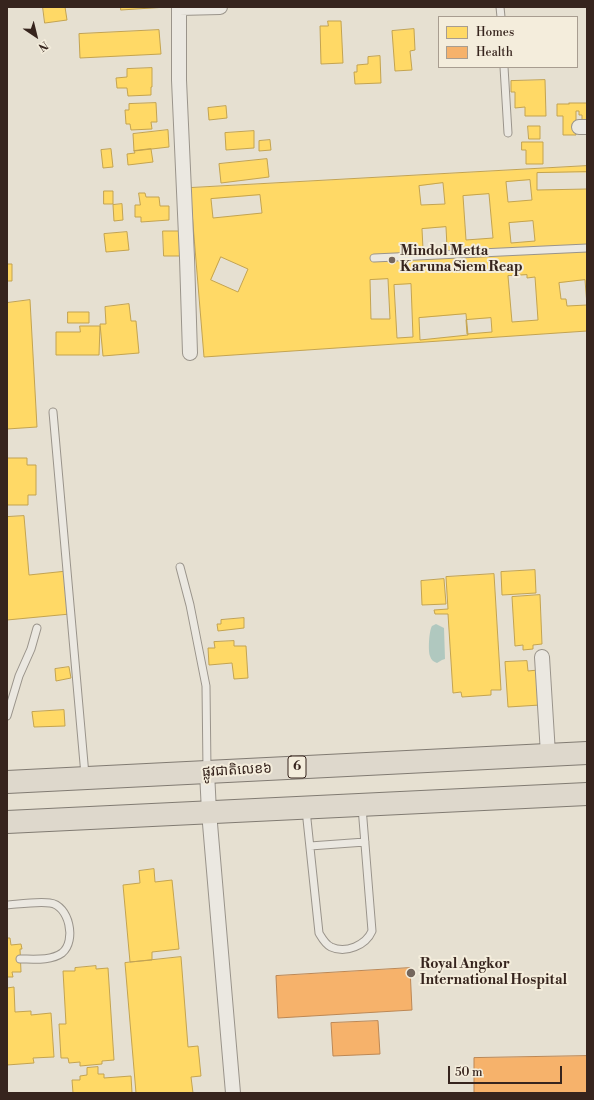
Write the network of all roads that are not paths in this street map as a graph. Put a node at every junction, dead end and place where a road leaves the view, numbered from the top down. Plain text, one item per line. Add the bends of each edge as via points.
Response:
1 (220, 7) edge
2 (179, 8) edge
3 (504, 68) edge
4 (508, 134) dead end
5 (587, 248) edge
6 (374, 258) dead end
7 (190, 352) dead end
8 (53, 412) dead end
9 (180, 567) dead end
10 (37, 628) dead end
11 (542, 657) dead end
12 (7, 716) edge
13 (587, 753) edge
14 (548, 754) junction
15 (207, 772) junction
16 (85, 778) junction
17 (7, 782) edge
18 (587, 794) edge
19 (362, 804) junction
20 (306, 807) junction
21 (208, 812) junction
22 (7, 822) edge
23 (365, 842) junction
24 (310, 846) junction
25 (7, 905) edge
26 (20, 959) dead end
27 (233, 1093) edge

1 - 2 street
2 - 7 street via 179,80
3 - 4 lane
5 - 6 lane
8 - 16 lane
9 - 15 lane via 206,686
10 - 12 lane
11 - 14 street
13 - 14 highway, ផ្លូវជាតិលេខ៦ / 6
14 - 15 highway, ផ្លូវជាតិលេខ៦ / 6
15 - 16 highway, ផ្លូវជាតិលេខ៦ / 6
15 - 21 street
16 - 17 highway, ផ្លូវជាតិលេខ៦ / 6
18 - 19 highway
19 - 20 highway
19 - 23 lane
20 - 21 highway
20 - 24 lane
21 - 22 highway
21 - 27 street
23 - 24 lane
23 - 24 lane via 372,931 370,937 356,946 336,949 324,942 319,933
25 - 26 lane via 51,903 63,910 69,926 70,939 63,952 51,958

